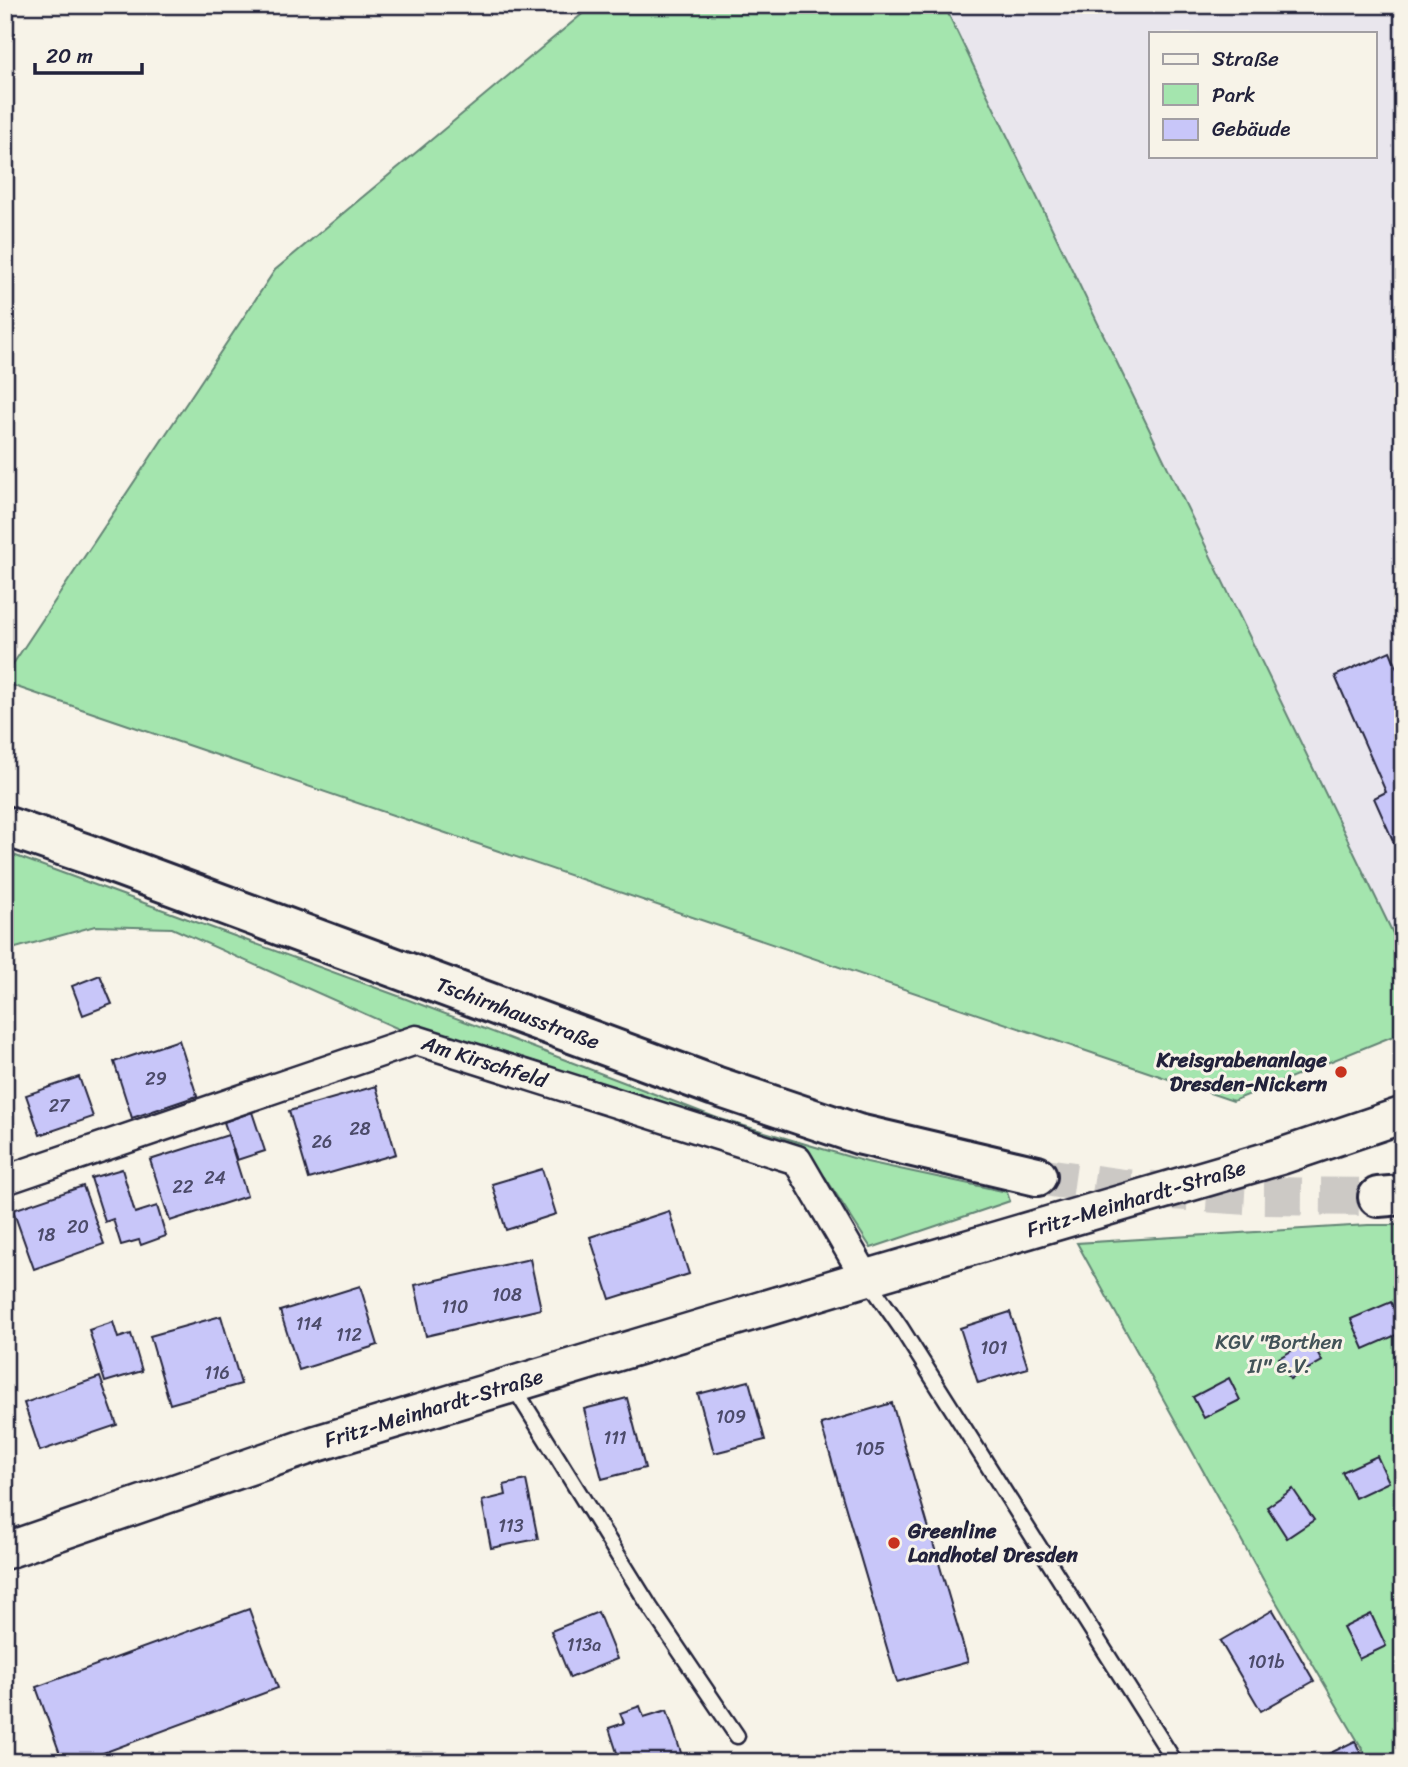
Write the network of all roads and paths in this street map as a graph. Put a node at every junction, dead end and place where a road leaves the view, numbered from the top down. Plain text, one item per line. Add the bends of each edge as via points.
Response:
1 (5, 826) edge
2 (1403, 1115) edge
3 (1037, 1176) tunnel mouth
4 (5, 1180) edge
5 (866, 1278) junction
6 (512, 1384) junction
7 (5, 1551) edge
8 (737, 1736) dead end
9 (1175, 1762) edge

1 - 3 main road, Tschirnhausstraße via 715,1086 858,1134
2 - 5 street, Fritz-Meinhardt-Straße via 1282,1156
4 - 5 street, Am Kirschfeld via 416,1040 797,1160
5 - 6 street, Fritz-Meinhardt-Straße
5 - 9 lane
6 - 7 street, Fritz-Meinhardt-Straße via 315,1444
6 - 8 lane via 650,1607

